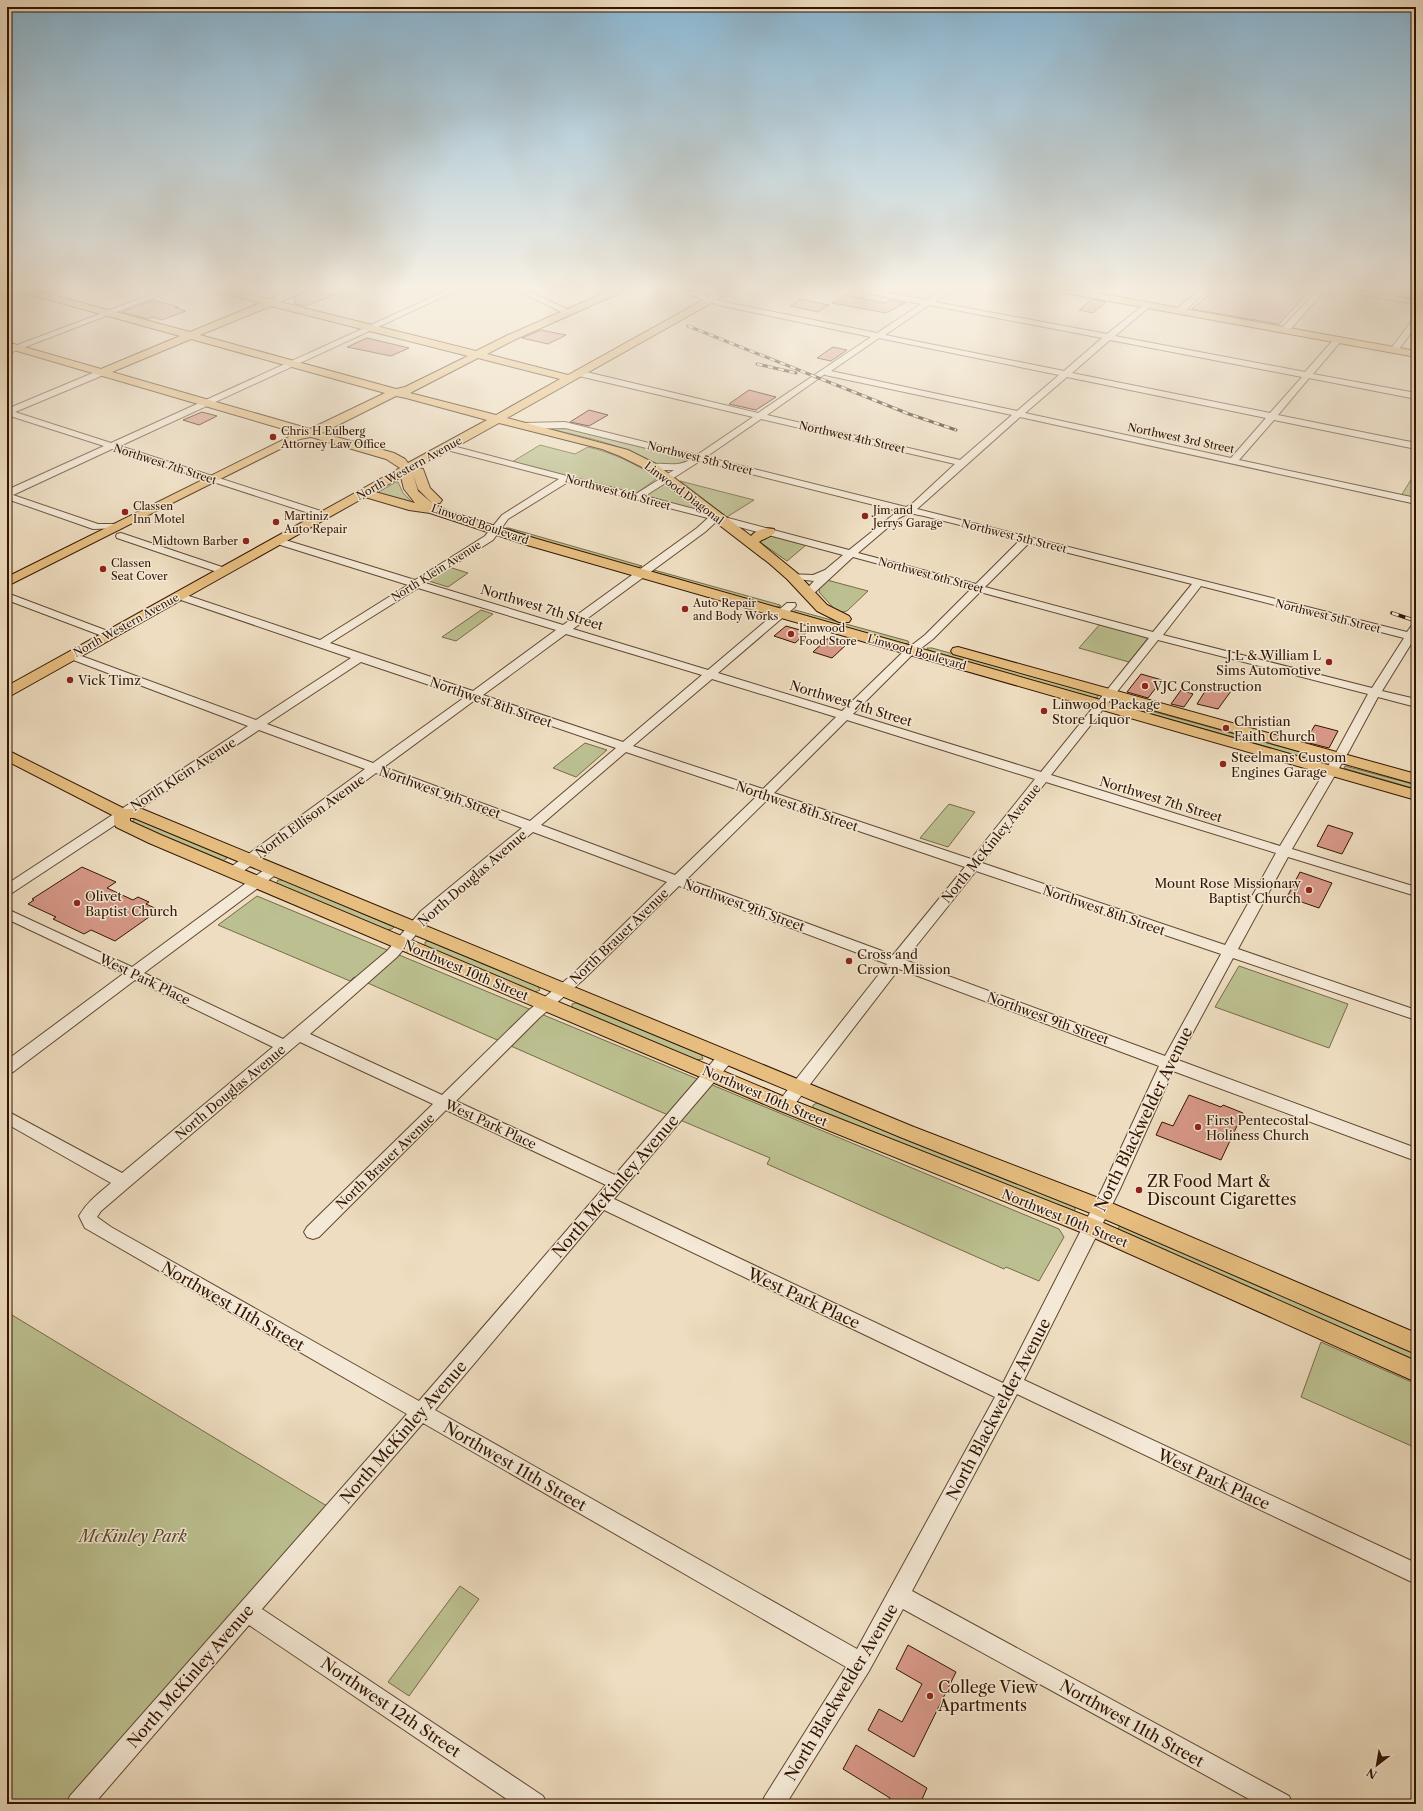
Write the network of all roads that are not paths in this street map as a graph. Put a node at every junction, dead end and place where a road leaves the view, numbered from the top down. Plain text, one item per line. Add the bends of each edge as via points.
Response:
1 (1065, 374) edge
2 (97, 375) edge
3 (112, 375) edge
4 (269, 375) edge
5 (330, 375) edge
6 (436, 375) edge
7 (567, 375) edge
8 (577, 375) edge
9 (821, 375) edge
10 (837, 375) edge
11 (1068, 375) edge
12 (1300, 375) edge
13 (574, 376) junction
14 (1308, 376) junction
15 (395, 392) junction
16 (1416, 396) edge
17 (208, 403) junction
18 (7, 412) edge
19 (1018, 414) junction
20 (760, 416) junction
21 (1273, 416) junction
22 (496, 419) junction
23 (524, 426) junction
24 (312, 434) junction
25 (111, 446) junction
26 (1416, 446) edge
27 (446, 447) junction
28 (697, 458) junction
29 (1233, 461) junction
30 (962, 463) junction
31 (686, 466) junction
32 (652, 467) junction
33 (407, 469) junction
34 (667, 478) junction
35 (212, 479) junction
36 (566, 479) junction
37 (225, 483) junction
38 (364, 493) junction
39 (7, 495) edge
40 (637, 497) junction
41 (1416, 501) edge
42 (435, 510) junction
43 (907, 510) junction
44 (324, 515) junction
45 (715, 517) junction
46 (499, 527) junction
47 (119, 531) junction
48 (768, 532) junction
49 (95, 533) junction
50 (1027, 539) junction
51 (278, 541) junction
52 (751, 543) junction
53 (852, 554) junction
54 (646, 570) junction
55 (224, 571) junction
56 (830, 572) junction
57 (792, 576) junction
58 (7, 582) edge
59 (1198, 583) junction
60 (417, 584) junction
61 (979, 587) junction
62 (808, 593) junction
63 (7, 595) edge
64 (179, 596) junction
65 (786, 609) junction
66 (844, 619) junction
67 (566, 629) junction
68 (1413, 632) edge
69 (109, 635) junction
70 (1155, 636) junction
71 (320, 645) junction
72 (917, 646) junction
73 (72, 656) junction
74 (359, 658) junction
75 (711, 674) junction
76 (7, 692) edge
77 (1375, 692) junction
78 (473, 696) junction
79 (1106, 699) junction
80 (1416, 703) edge
81 (844, 716) junction
82 (258, 724) junction
83 (625, 747) junction
84 (7, 755) edge
85 (1335, 764) junction
86 (375, 768) junction
87 (1044, 777) junction
88 (1416, 779) edge
89 (766, 795) junction
90 (1416, 795) edge
91 (122, 814) junction
92 (531, 826) junction
93 (1284, 852) junction
94 (250, 860) junction
95 (974, 865) junction
96 (273, 870) junction
97 (233, 872) junction
98 (677, 881) junction
99 (257, 882) junction
100 (7, 890) edge
101 (1416, 892) edge
102 (7, 913) edge
103 (414, 928) junction
104 (401, 943) junction
105 (1229, 952) junction
106 (896, 962) junction
107 (134, 974) junction
108 (563, 990) junction
109 (546, 1004) junction
110 (1416, 1015) edge
111 (299, 1035) junction
112 (284, 1046) junction
113 (726, 1057) junction
114 (1169, 1062) junction
115 (7, 1068) edge
116 (712, 1074) junction
117 (798, 1087) junction
118 (445, 1103) junction
119 (785, 1105) junction
120 (7, 1117) edge
121 (1416, 1155) edge
122 (123, 1182) junction
123 (617, 1183) junction
124 (601, 1201) junction
125 (1096, 1218) junction
126 (88, 1219) joint
127 (313, 1232) dead end
128 (1416, 1344) edge
129 (1416, 1372) edge
130 (1009, 1389) junction
131 (420, 1412) junction
132 (1416, 1574) edge
133 (898, 1595) junction
134 (247, 1611) junction
135 (860, 1663) junction
136 (78, 1804) edge
137 (535, 1804) edge
138 (773, 1804) edge
139 (1280, 1804) edge

1 - 19 street
2 - 18 street
3 - 17 main road
4 - 17 street
5 - 15 main road
6 - 15 main road via 408,390
7 - 13 main road, Northwest 4th Street
8 - 13 main road, North Western Avenue
9 - 20 street
10 - 19 street, Northwest 3rd Street
11 - 21 street
12 - 14 street
13 - 20 street, Northwest 4th Street
13 - 22 main road, North Western Avenue
14 - 16 street
14 - 21 street
15 - 22 main road
15 - 24 main road
17 - 24 main road
17 - 25 street
18 - 25 street, Northwest 7th Street
19 - 29 street, Northwest 3rd Street
19 - 30 street
20 - 28 street
20 - 30 street, Northwest 4th Street
21 - 26 street
21 - 29 street
22 - 23 main road, Linwood Diagonal
22 - 27 main road, North Western Avenue
23 - 28 street, Northwest 5th Street via 564,424
23 - 32 main road, Linwood Diagonal via 606,447
24 - 33 main road via 390,456
24 - 35 main road via 297,436
24 - 37 main road via 311,440
25 - 35 street, Northwest 7th Street
25 - 39 street
27 - 33 main road, North Western Avenue
27 - 36 street, Northwest 6th Street
28 - 31 street
28 - 43 street, Northwest 5th Street
29 - 41 street, Northwest 3rd Street
30 - 43 street
31 - 32 street
31 - 34 street
32 - 34 main road, Linwood Diagonal
33 - 38 main road, North Western Avenue
33 - 42 main road, Linwood Boulevard via 406,477 413,494
33 - 46 main road, Linwood Boulevard via 419,472 424,490 436,500
34 - 40 street
34 - 45 main road, Linwood Diagonal
35 - 37 street, Northwest 7th Street
35 - 47 main road
36 - 40 street, Northwest 6th Street
36 - 46 street, North Klein Avenue via 505,517
37 - 44 street, Northwest 7th Street
37 - 47 main road
38 - 42 main road via 409,506
38 - 44 main road, North Western Avenue
39 - 49 street
40 - 45 street, Northwest 6th Street
42 - 46 main road, Linwood Boulevard
43 - 50 street, Northwest 5th Street
43 - 53 street via 896,516
44 - 51 main road, North Western Avenue
45 - 48 street, Northwest 6th Street
45 - 52 main road, Linwood Diagonal
45 - 54 street, North Ellison Avenue
46 - 54 main road, Linwood Boulevard via 532,542
46 - 60 street, North Klein Avenue via 489,538
47 - 49 main road
47 - 55 street
47 - 63 main road
48 - 52 main road via 759,535
48 - 53 street, Northwest 6th Street
49 - 58 main road
50 - 59 street, Northwest 5th Street
50 - 61 street, North Brauer Avenue
51 - 55 main road, North Western Avenue
51 - 60 street, Northwest 7th Street
52 - 57 main road, Linwood Diagonal
53 - 56 street
53 - 61 street, Northwest 6th Street
54 - 65 main road, Linwood Boulevard
54 - 67 street, North Ellison Avenue
55 - 64 main road, North Western Avenue
56 - 57 street via 814,578
56 - 62 street
57 - 62 main road, Linwood Diagonal
59 - 68 street, Northwest 5th Street
59 - 70 street, North McKinley Avenue
60 - 67 street, Northwest 7th Street
60 - 71 street, North Klein Avenue
61 - 70 street, Northwest 6th Street
61 - 72 street, North Brauer Avenue
62 - 66 main road, Linwood Diagonal via 822,608
63 - 69 street
64 - 69 main road, North Western Avenue
64 - 71 street, Northwest 8th Street
65 - 66 main road, Linwood Boulevard
65 - 72 main road, Linwood Boulevard
65 - 75 street, North Douglas Avenue
66 - 72 main road, Linwood Boulevard
67 - 75 street, Northwest 7th Street
67 - 78 street, North Ellison Avenue
68 - 77 street, North Blackwelder Avenue
69 - 73 main road, North Western Avenue
70 - 77 street, Northwest 6th Street
70 - 79 street, North McKinley Avenue
71 - 74 street, Northwest 8th Street
72 - 79 main road, Linwood Boulevard
72 - 81 street, North Brauer Avenue
73 - 76 main road, North Western Avenue
73 - 82 street, Northwest 9th Street
74 - 78 street, Northwest 8th Street
74 - 82 street, North Klein Avenue
75 - 81 street, Northwest 7th Street
75 - 83 street, North Douglas Avenue
77 - 80 street, Northwest 6th Street
77 - 85 street, North Blackwelder Avenue
78 - 83 street, Northwest 8th Street
78 - 86 street, North Ellison Avenue
79 - 85 main road, Linwood Boulevard
79 - 87 street, North McKinley Avenue
81 - 87 street, Northwest 7th Street
81 - 89 street, North Brauer Avenue
82 - 86 street, Northwest 9th Street
82 - 91 street, North Klein Avenue
83 - 89 street, Northwest 8th Street
83 - 92 street, North Douglas Avenue
84 - 91 main road, Northwest 10th Street
85 - 88 main road, Linwood Boulevard
85 - 90 main road, Linwood Boulevard
85 - 93 street, North Blackwelder Avenue
86 - 92 street, Northwest 9th Street
86 - 94 street, North Ellison Avenue
87 - 93 street, Northwest 7th Street
87 - 95 street, North McKinley Avenue
89 - 95 street, Northwest 8th Street
89 - 98 street, North Brauer Avenue
91 - 94 main road, Northwest 10th Street via 136,813
91 - 97 main road, Northwest 10th Street via 122,823
91 - 100 street, North Klein Avenue
92 - 98 street, Northwest 9th Street
92 - 103 street, North Douglas Avenue via 426,914
93 - 101 street, Northwest 7th Street
93 - 105 street, North Blackwelder Avenue
94 - 96 main road, Northwest 10th Street
94 - 97 street, North Ellison Avenue
95 - 105 street, Northwest 8th Street
95 - 106 street, North McKinley Avenue
96 - 99 street, North Ellison Avenue
96 - 103 main road, Northwest 10th Street
97 - 99 main road, Northwest 10th Street
98 - 106 street, Northwest 9th Street
98 - 108 street, North Brauer Avenue
99 - 104 main road, Northwest 10th Street
99 - 107 street, North Ellison Avenue
102 - 107 street, West Park Place
103 - 104 street, North Douglas Avenue
103 - 108 main road, Northwest 10th Street
104 - 109 main road, Northwest 10th Street
104 - 111 street, North Douglas Avenue via 392,954
105 - 110 street, Northwest 8th Street
105 - 114 street, North Blackwelder Avenue
106 - 114 street, Northwest 9th Street
106 - 117 street, North McKinley Avenue
107 - 112 street, West Park Place
107 - 115 street, North Ellison Avenue
108 - 109 street, North Brauer Avenue
108 - 113 main road, Northwest 10th Street
109 - 116 main road, Northwest 10th Street
109 - 118 street, North Brauer Avenue
111 - 112 street, North Douglas Avenue
111 - 118 street, West Park Place
112 - 122 street, North Douglas Avenue
113 - 116 street, North McKinley Avenue
113 - 117 main road, Northwest 10th Street
114 - 121 street, Northwest 9th Street
114 - 125 street, North Blackwelder Avenue
116 - 119 main road, Northwest 10th Street
116 - 123 street, North McKinley Avenue
117 - 119 street, North McKinley Avenue
117 - 125 main road, Northwest 10th Street via 900,1129
118 - 123 street, West Park Place
118 - 127 street, North Brauer Avenue
119 - 125 main road, Northwest 10th Street
120 - 122 street
122 - 126 street, North Douglas Avenue via 95,1206
123 - 124 street, North McKinley Avenue
124 - 130 street, West Park Place
124 - 131 street, North McKinley Avenue
125 - 128 main road, Northwest 10th Street via 1261,1276
125 - 129 main road, Northwest 10th Street via 1251,1297
125 - 130 street, North Blackwelder Avenue
126 - 131 street, Northwest 11th Street via 105,1232
130 - 132 street, West Park Place
130 - 133 street, North Blackwelder Avenue
131 - 134 street, North McKinley Avenue
131 - 135 street, Northwest 11th Street
133 - 135 street, North Blackwelder Avenue
133 - 139 street, Northwest 11th Street
134 - 136 street, North McKinley Avenue
134 - 137 street, Northwest 12th Street
135 - 138 street, North Blackwelder Avenue

